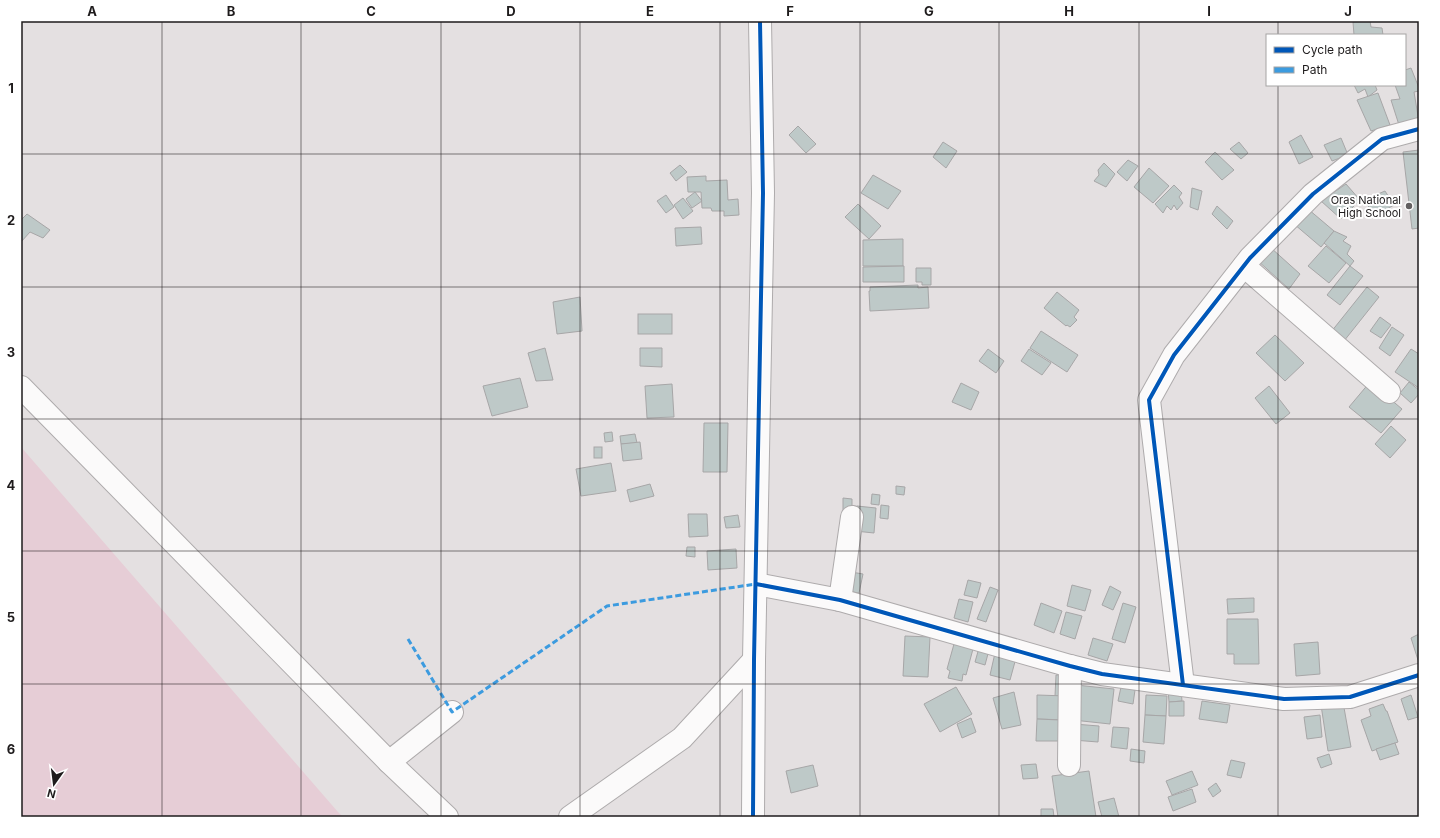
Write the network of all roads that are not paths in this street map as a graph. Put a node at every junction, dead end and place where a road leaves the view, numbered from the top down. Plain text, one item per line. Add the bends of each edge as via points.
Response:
1 (760, 21) edge
2 (1419, 129) edge
3 (1244, 266) junction
4 (21, 387) edge
5 (1389, 392) dead end
6 (852, 517) dead end
7 (756, 584) junction
8 (840, 600) junction
9 (754, 660) junction
10 (1070, 666) junction
11 (1419, 675) edge
12 (1183, 685) junction
13 (452, 712) dead end
14 (390, 762) junction
15 (1069, 766) dead end
16 (447, 817) edge
17 (570, 817) edge
18 (753, 817) edge

1 - 7 street via 763,193
2 - 3 street via 1382,139 1313,194
3 - 5 street
3 - 12 street via 1174,355 1149,400
4 - 14 street
6 - 8 street
7 - 8 street
7 - 9 street
8 - 10 street
9 - 17 street via 682,738
9 - 18 street
10 - 12 street via 1102,674
10 - 15 street
11 - 12 street via 1350,697 1328,698 1284,699
13 - 14 street
14 - 16 street

